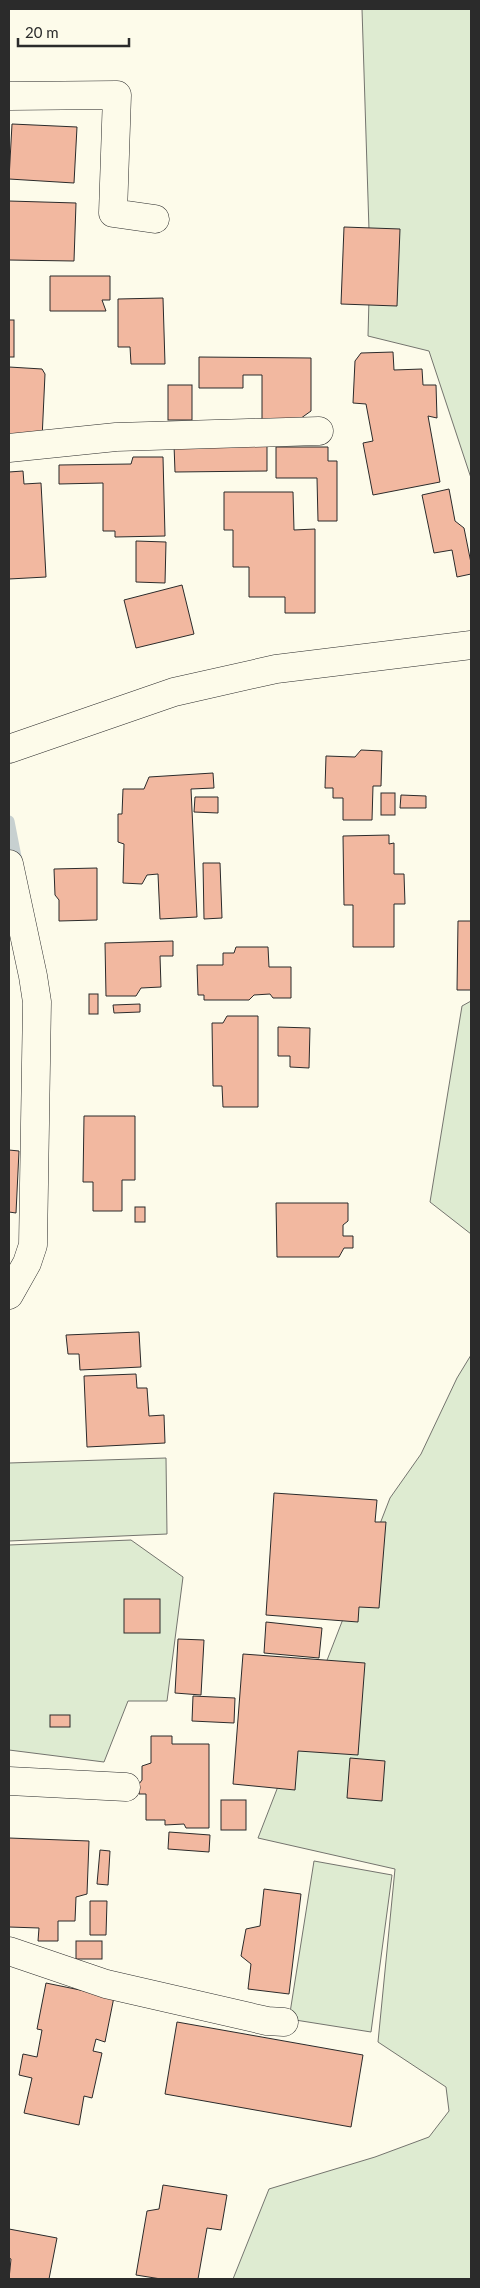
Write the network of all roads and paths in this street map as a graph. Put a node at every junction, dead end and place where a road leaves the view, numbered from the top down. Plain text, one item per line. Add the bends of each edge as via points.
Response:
1 (9, 96) edge
2 (155, 219) dead end
3 (319, 431) dead end
4 (9, 448) edge
5 (471, 645) edge
6 (9, 749) edge
7 (9, 864) edge
8 (9, 1295) edge
9 (9, 1781) edge
10 (126, 1786) dead end
11 (9, 1951) edge
12 (284, 2022) dead end

1 - 2 street via 117,95 113,213
3 - 4 street via 116,436
5 - 6 street via 276,669 183,690
7 - 8 street via 37,1002 34,1245
9 - 10 street
11 - 12 street via 106,1984 267,2021

